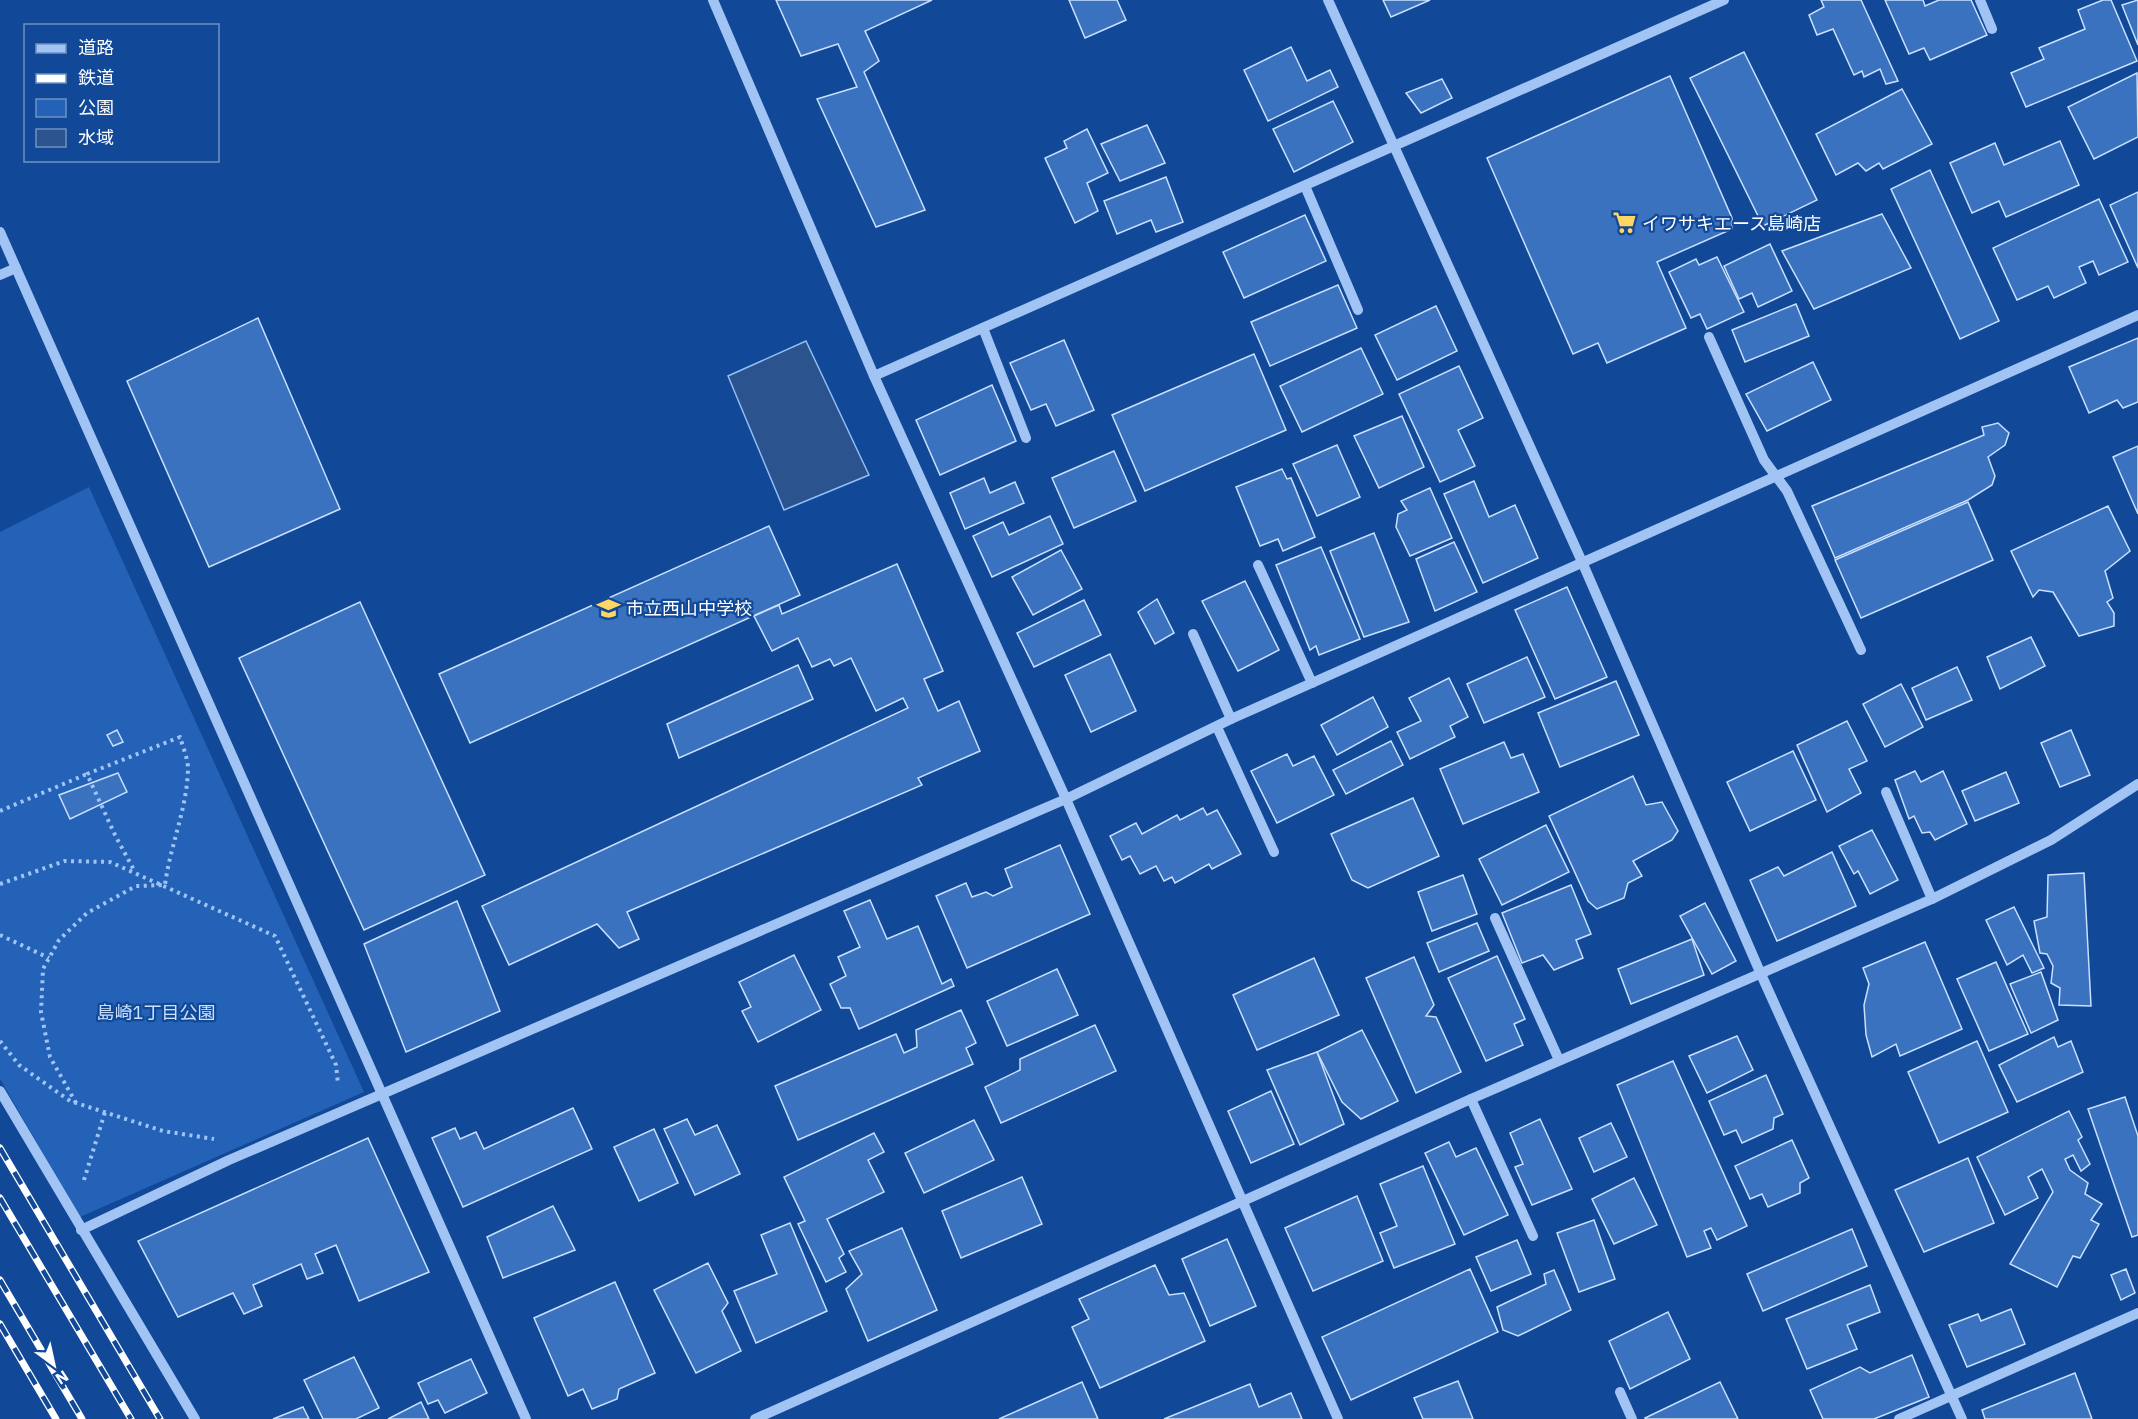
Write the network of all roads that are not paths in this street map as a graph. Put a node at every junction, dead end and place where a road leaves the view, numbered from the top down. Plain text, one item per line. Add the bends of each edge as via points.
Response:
1 (713, 0) edge
2 (1328, 0) edge
3 (1724, 0) edge
4 (1980, 0) edge
5 (1992, 29) dead end
6 (1394, 146) junction
7 (1305, 186) junction
8 (0, 232) edge
9 (16, 268) junction
10 (0, 275) edge
11 (1358, 310) dead end
12 (2138, 315) edge
13 (983, 328) junction
14 (1709, 338) dead end
15 (874, 376) junction
16 (1026, 438) dead end
17 (1775, 475) junction
18 (1583, 564) junction
19 (1258, 565) dead end
20 (1193, 634) dead end
21 (1861, 650) dead end
22 (1312, 683) junction
23 (1231, 719) junction
24 (1217, 727) junction
25 (2138, 784) edge
26 (1886, 792) dead end
27 (1066, 799) junction
28 (1274, 852) dead end
29 (1932, 899) junction
30 (1495, 918) dead end
31 (1760, 972) junction
32 (1559, 1060) junction
33 (0, 1091) edge
34 (382, 1094) junction
35 (1471, 1099) junction
36 (1242, 1202) junction
37 (81, 1230) junction
38 (1533, 1236) dead end
39 (2138, 1313) edge
40 (1620, 1392) dead end
41 (1952, 1395) junction
42 (195, 1419) edge
43 (526, 1419) edge
44 (755, 1419) edge
45 (1338, 1419) edge
46 (1632, 1419) edge
47 (1899, 1419) edge
48 (1962, 1419) edge

1 - 15 street
2 - 6 street
3 - 6 street
4 - 5 street
6 - 7 street
6 - 18 street
7 - 11 street
7 - 13 street
8 - 9 street
9 - 10 street
9 - 34 street
12 - 17 street
13 - 15 street
13 - 16 street
14 - 17 street via 1764,460
15 - 27 street
17 - 18 street
17 - 21 street via 1787,490
18 - 22 street
18 - 31 street
19 - 22 street
20 - 23 street
22 - 23 street
23 - 24 street
24 - 27 street
24 - 28 street
25 - 29 street via 2051,840
26 - 29 street
27 - 34 street
27 - 36 street
29 - 31 street
30 - 32 street
31 - 32 street
31 - 41 street
32 - 35 street
33 - 37 street
34 - 37 street
34 - 43 street
35 - 36 street
35 - 38 street
36 - 44 street
36 - 45 street
37 - 42 street
39 - 41 street
40 - 46 street
41 - 47 street
41 - 48 street

